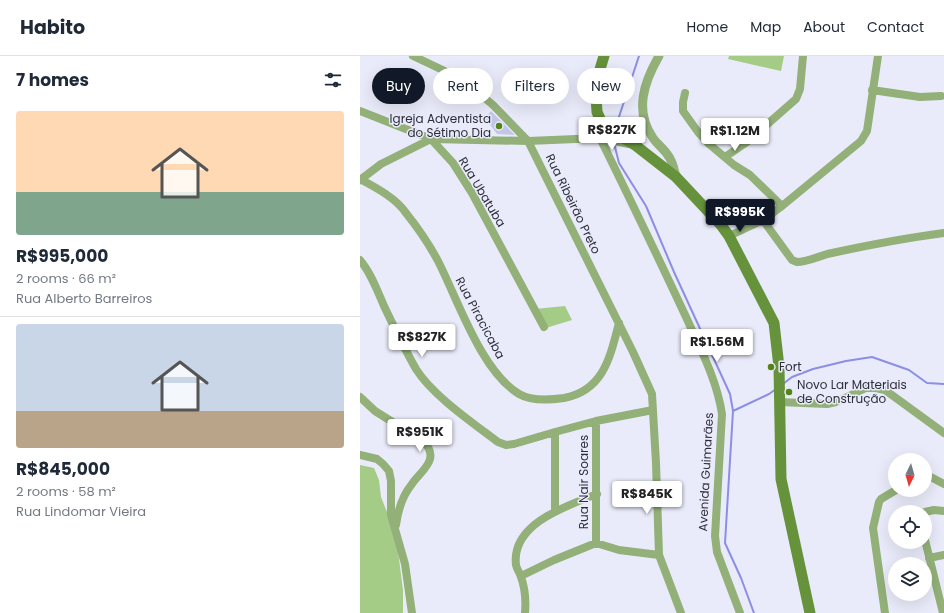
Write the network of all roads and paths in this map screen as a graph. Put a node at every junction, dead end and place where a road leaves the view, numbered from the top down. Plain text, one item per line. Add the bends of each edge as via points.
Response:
1 (413, 56) edge
2 (604, 56) edge
3 (659, 56) edge
4 (803, 56) edge
5 (878, 56) edge
6 (872, 90) junction
7 (685, 94) dead end
8 (941, 96) dead end
9 (360, 111) edge
10 (608, 135) junction
11 (431, 139) junction
12 (528, 141) junction
13 (725, 157) junction
14 (676, 177) junction
15 (360, 179) edge
16 (782, 206) junction
17 (763, 220) junction
18 (944, 233) edge
19 (729, 236) junction
20 (360, 260) edge
21 (619, 323) junction
22 (544, 327) dead end
23 (780, 392) junction
24 (360, 397) edge
25 (653, 410) junction
26 (596, 421) junction
27 (555, 432) junction
28 (944, 433) edge
29 (360, 455) edge
30 (932, 478) edge
31 (944, 484) edge
32 (597, 494) junction
33 (888, 495) edge
34 (932, 510) edge
35 (555, 511) junction
36 (944, 511) edge
37 (396, 529) junction
38 (596, 543) junction
39 (659, 555) junction
40 (944, 555) edge
41 (932, 557) edge
42 (932, 570) edge
43 (521, 576) junction
44 (412, 613) edge
45 (524, 613) edge
46 (681, 613) edge
47 (740, 613) edge
48 (810, 613) edge
49 (885, 613) edge
50 (943, 613) edge

1 - 12 street, Rua Ribeirão Preto via 450,73 474,89
2 - 10 main road via 598,76 596,112
3 - 14 street via 644,87 642,113 647,129 672,161
4 - 13 street via 800,89 796,99 747,142
5 - 6 street
6 - 8 street via 920,97
6 - 16 street via 868,127 864,138
7 - 13 street via 683,112 709,144
9 - 11 street, Rua Ubatuba
10 - 12 street
10 - 14 main road via 630,144
10 - 47 street, Avenida Guimarães via 720,399 722,414 715,536 717,552
11 - 12 street
11 - 15 street via 381,164
11 - 22 street, Rua Ubatuba via 453,163 472,194
12 - 21 street, Rua Ribeirão Preto
13 - 16 street via 750,175
14 - 19 main road
15 - 21 street, Rua Piracicaba via 393,200 405,211 438,261 485,358 496,373 519,394 534,399 556,399 575,395 589,387 608,364
16 - 17 street
17 - 18 street via 796,262 864,246
17 - 19 street
19 - 23 main road via 774,323 778,345
20 - 27 street via 374,282 417,370 428,385 498,442 506,445
21 - 25 street, Rua Ribeirão Preto via 652,394
23 - 28 street via 828,404 866,388 885,390
23 - 48 main road via 781,479
24 - 37 street via 375,411 421,440 430,452 426,466 404,496 397,515
25 - 26 street
25 - 39 street, Rua Ribeirão Preto
26 - 27 street
26 - 32 street, Rua Nair Soares
27 - 35 street
29 - 37 street via 377,459 389,471 391,515
30 - 31 street
32 - 35 street
32 - 38 street, Rua Nair Soares
33 - 49 street via 879,502 873,526
34 - 36 street
35 - 43 street via 529,529 520,540 516,556
37 - 44 street via 405,564
38 - 39 street via 619,550
38 - 43 street
39 - 46 street, Rua Ribeirão Preto
40 - 41 street
42 - 50 street
43 - 45 street via 525,596

